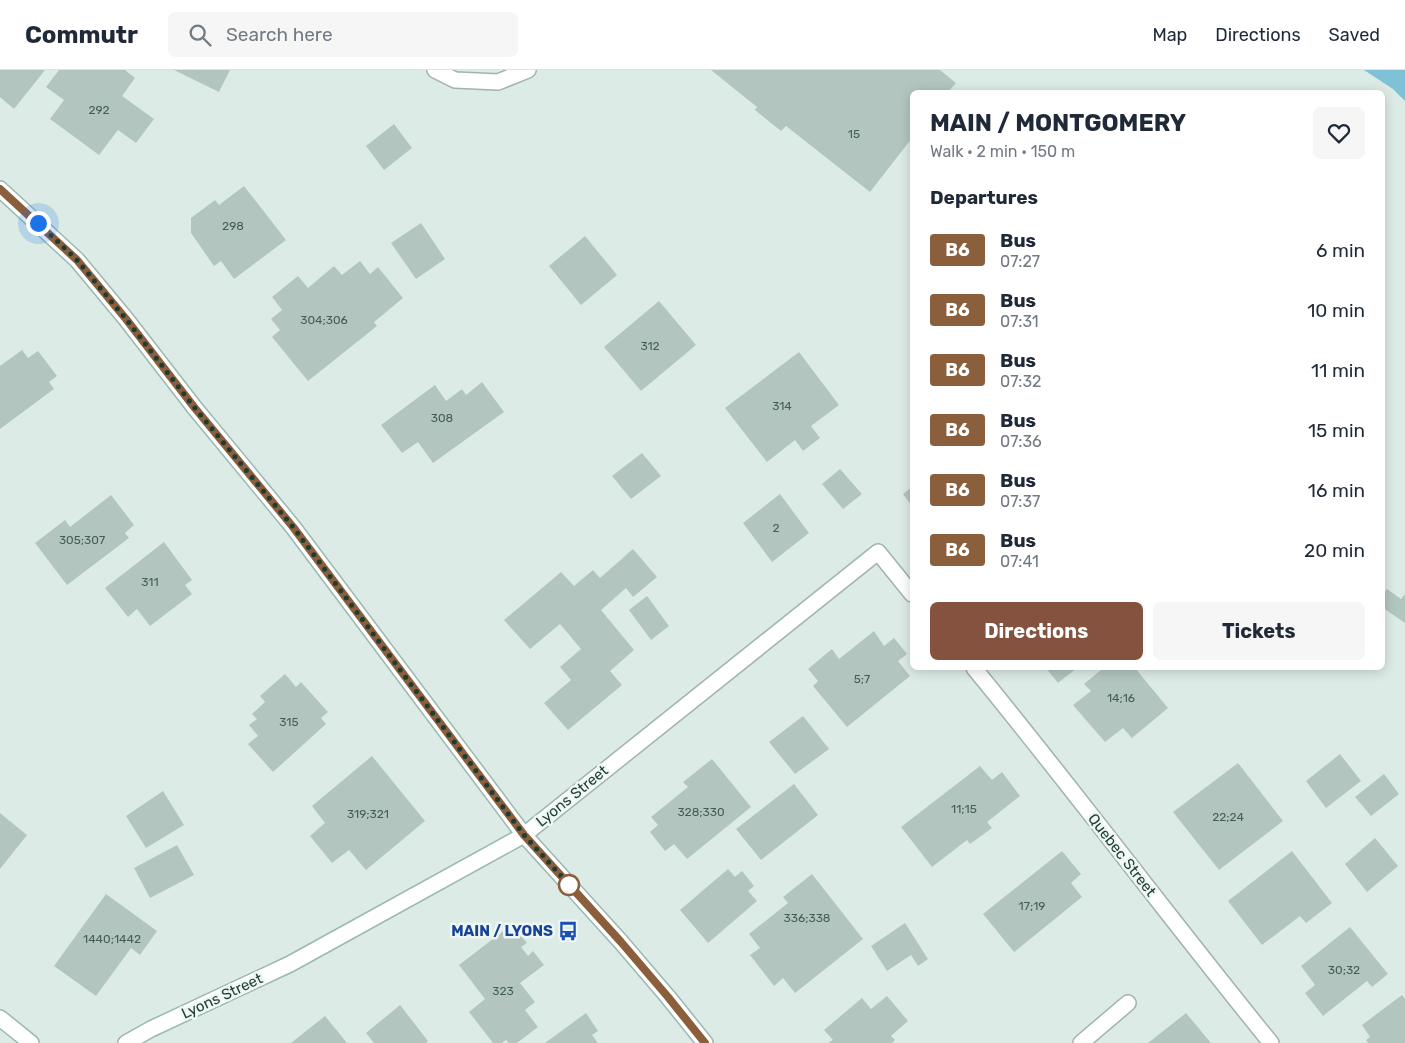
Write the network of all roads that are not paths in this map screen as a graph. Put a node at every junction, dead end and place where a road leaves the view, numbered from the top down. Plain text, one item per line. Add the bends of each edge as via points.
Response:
1 (435, 70) edge
2 (528, 70) edge
3 (0, 189) edge
4 (910, 592) edge
5 (976, 670) edge
6 (524, 835) junction
7 (1128, 1003) dead end
8 (0, 1018) edge
9 (30, 1043) edge
10 (126, 1043) edge
11 (705, 1043) edge
12 (1081, 1043) edge
13 (1271, 1043) edge

1 - 2 street via 455,80 490,82
3 - 6 street via 77,260 126,319 293,527
4 - 6 street, Lyons Street via 878,552
5 - 13 street, Quebec Street
6 - 10 street, Lyons Street via 290,964
6 - 11 street via 627,949
7 - 12 street
8 - 9 street

